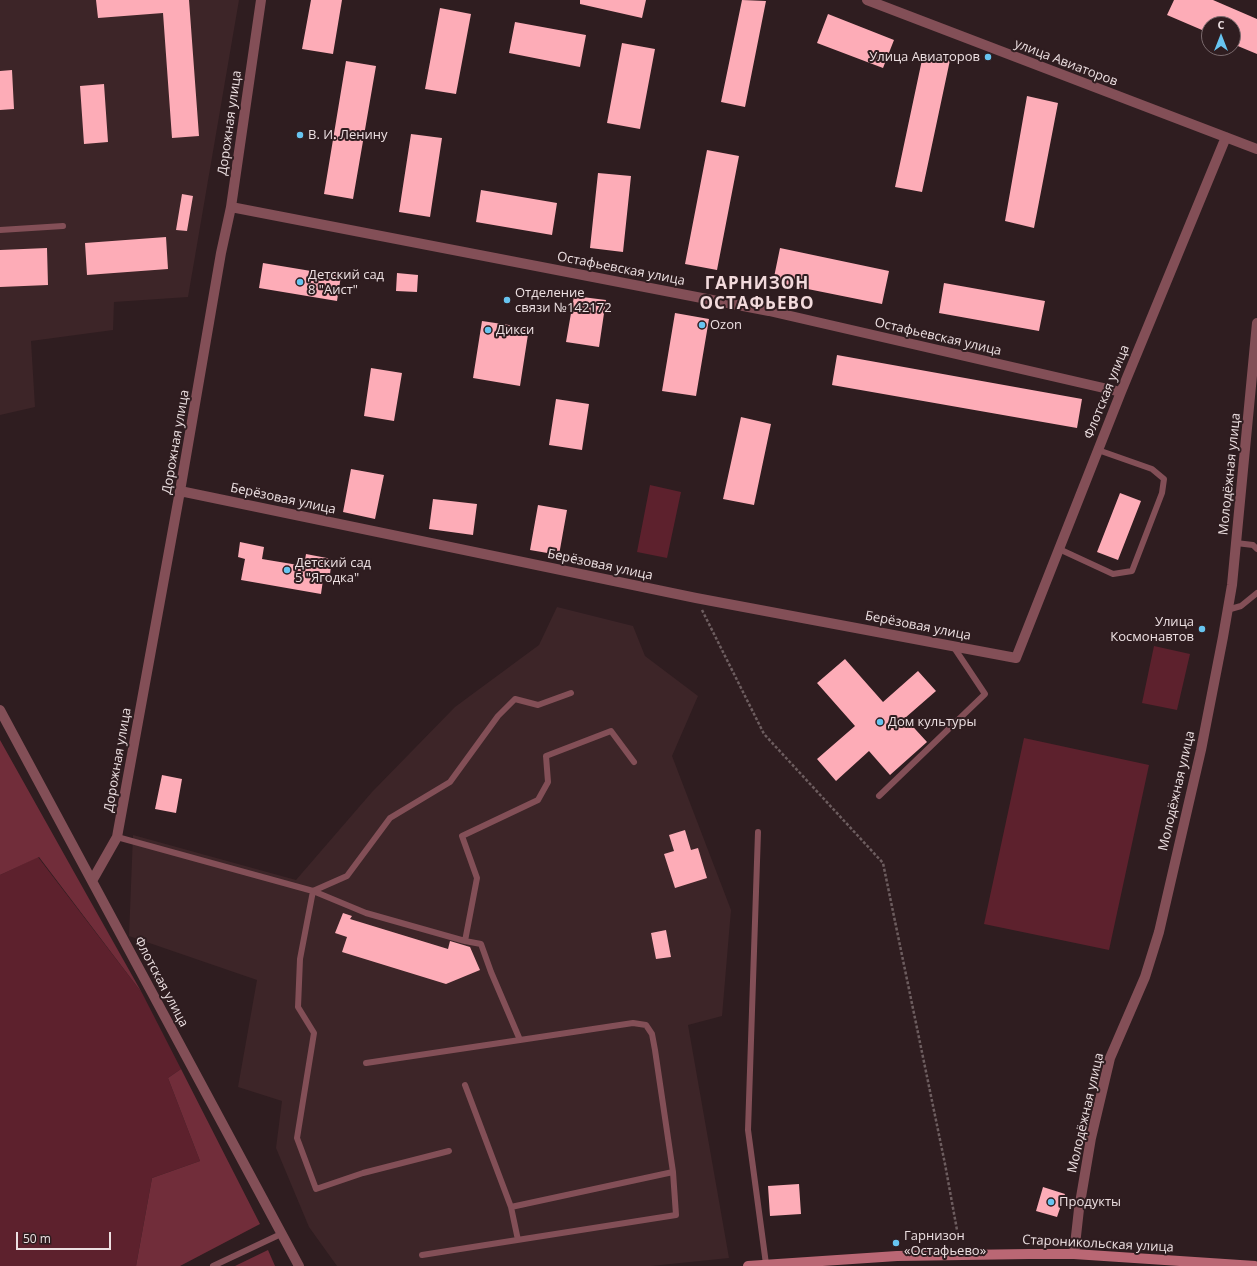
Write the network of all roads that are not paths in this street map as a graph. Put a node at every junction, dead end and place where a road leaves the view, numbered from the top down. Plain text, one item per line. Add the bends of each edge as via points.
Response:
1 (261, 0) edge
2 (866, 0) edge
3 (1226, 137) junction
4 (1257, 149) edge
5 (231, 207) junction
6 (63, 226) dead end
7 (0, 230) edge
8 (1257, 324) edge
9 (1121, 392) junction
10 (1098, 450) junction
11 (180, 491) junction
12 (1236, 543) junction
13 (1059, 549) junction
14 (1257, 549) edge
15 (1257, 593) edge
16 (1228, 610) junction
17 (953, 646) junction
18 (1016, 658) joint
19 (571, 693) dead end
20 (0, 710) edge
21 (634, 762) dead end
22 (879, 796) dead end
23 (758, 832) dead end
24 (117, 837) junction
25 (92, 881) junction
26 (313, 891) junction
27 (465, 941) junction
28 (520, 1040) junction
29 (366, 1063) dead end
30 (465, 1085) dead end
31 (449, 1151) dead end
32 (673, 1172) junction
33 (511, 1207) junction
34 (281, 1234) junction
35 (518, 1240) junction
36 (1074, 1254) junction
37 (422, 1256) dead end
38 (766, 1264) junction
39 (213, 1266) edge
40 (299, 1266) edge
41 (748, 1266) edge
42 (1255, 1266) edge

1 - 5 street, Дорожная улица
2 - 3 street, улица Авиаторов
3 - 4 street, улица Авиаторов
3 - 9 street, Флотская улица
5 - 9 street, Остафьевская улица via 768,311
5 - 11 street, Дорожная улица
6 - 7 lane
8 - 12 street, Молодёжная улица
9 - 10 street, Флотская улица
10 - 13 street, Флотская улица
10 - 13 lane via 1152,469 1164,479 1162,493 1132,571 1113,574
11 - 17 street, Берёзовая улица via 696,598
11 - 24 street, Дорожная улица
12 - 14 lane via 1253,545
12 - 16 street, Молодёжная улица
13 - 18 street, Флотская улица
15 - 16 lane via 1241,606
16 - 36 street, Молодёжная улица via 1201,750 1159,932 1145,977 1110,1058 1091,1138
17 - 18 street, Берёзовая улица
17 - 22 lane via 986,694
19 - 26 lane via 538,705 515,699 498,716 450,782 390,818 347,876
20 - 25 street, Флотская улица
21 - 27 lane via 611,731 546,756 548,782 538,800 462,836 477,878
23 - 38 lane via 748,1130
24 - 25 street, Дорожная улица
24 - 26 lane
25 - 34 street, Флотская улица
26 - 27 lane via 366,913
26 - 31 lane via 300,959 298,1007 314,1033 297,1138 316,1189 363,1173
27 - 28 lane via 481,944
28 - 29 lane
28 - 32 lane via 632,1023 646,1025 652,1034 655,1050
30 - 33 lane
32 - 33 lane
32 - 35 lane via 676,1215
33 - 35 lane
34 - 39 lane
34 - 40 street, Флотская улица
35 - 37 lane
36 - 38 street, Староникольская улица via 898,1256
36 - 42 street, Староникольская улица
38 - 41 street, Староникольская улица

